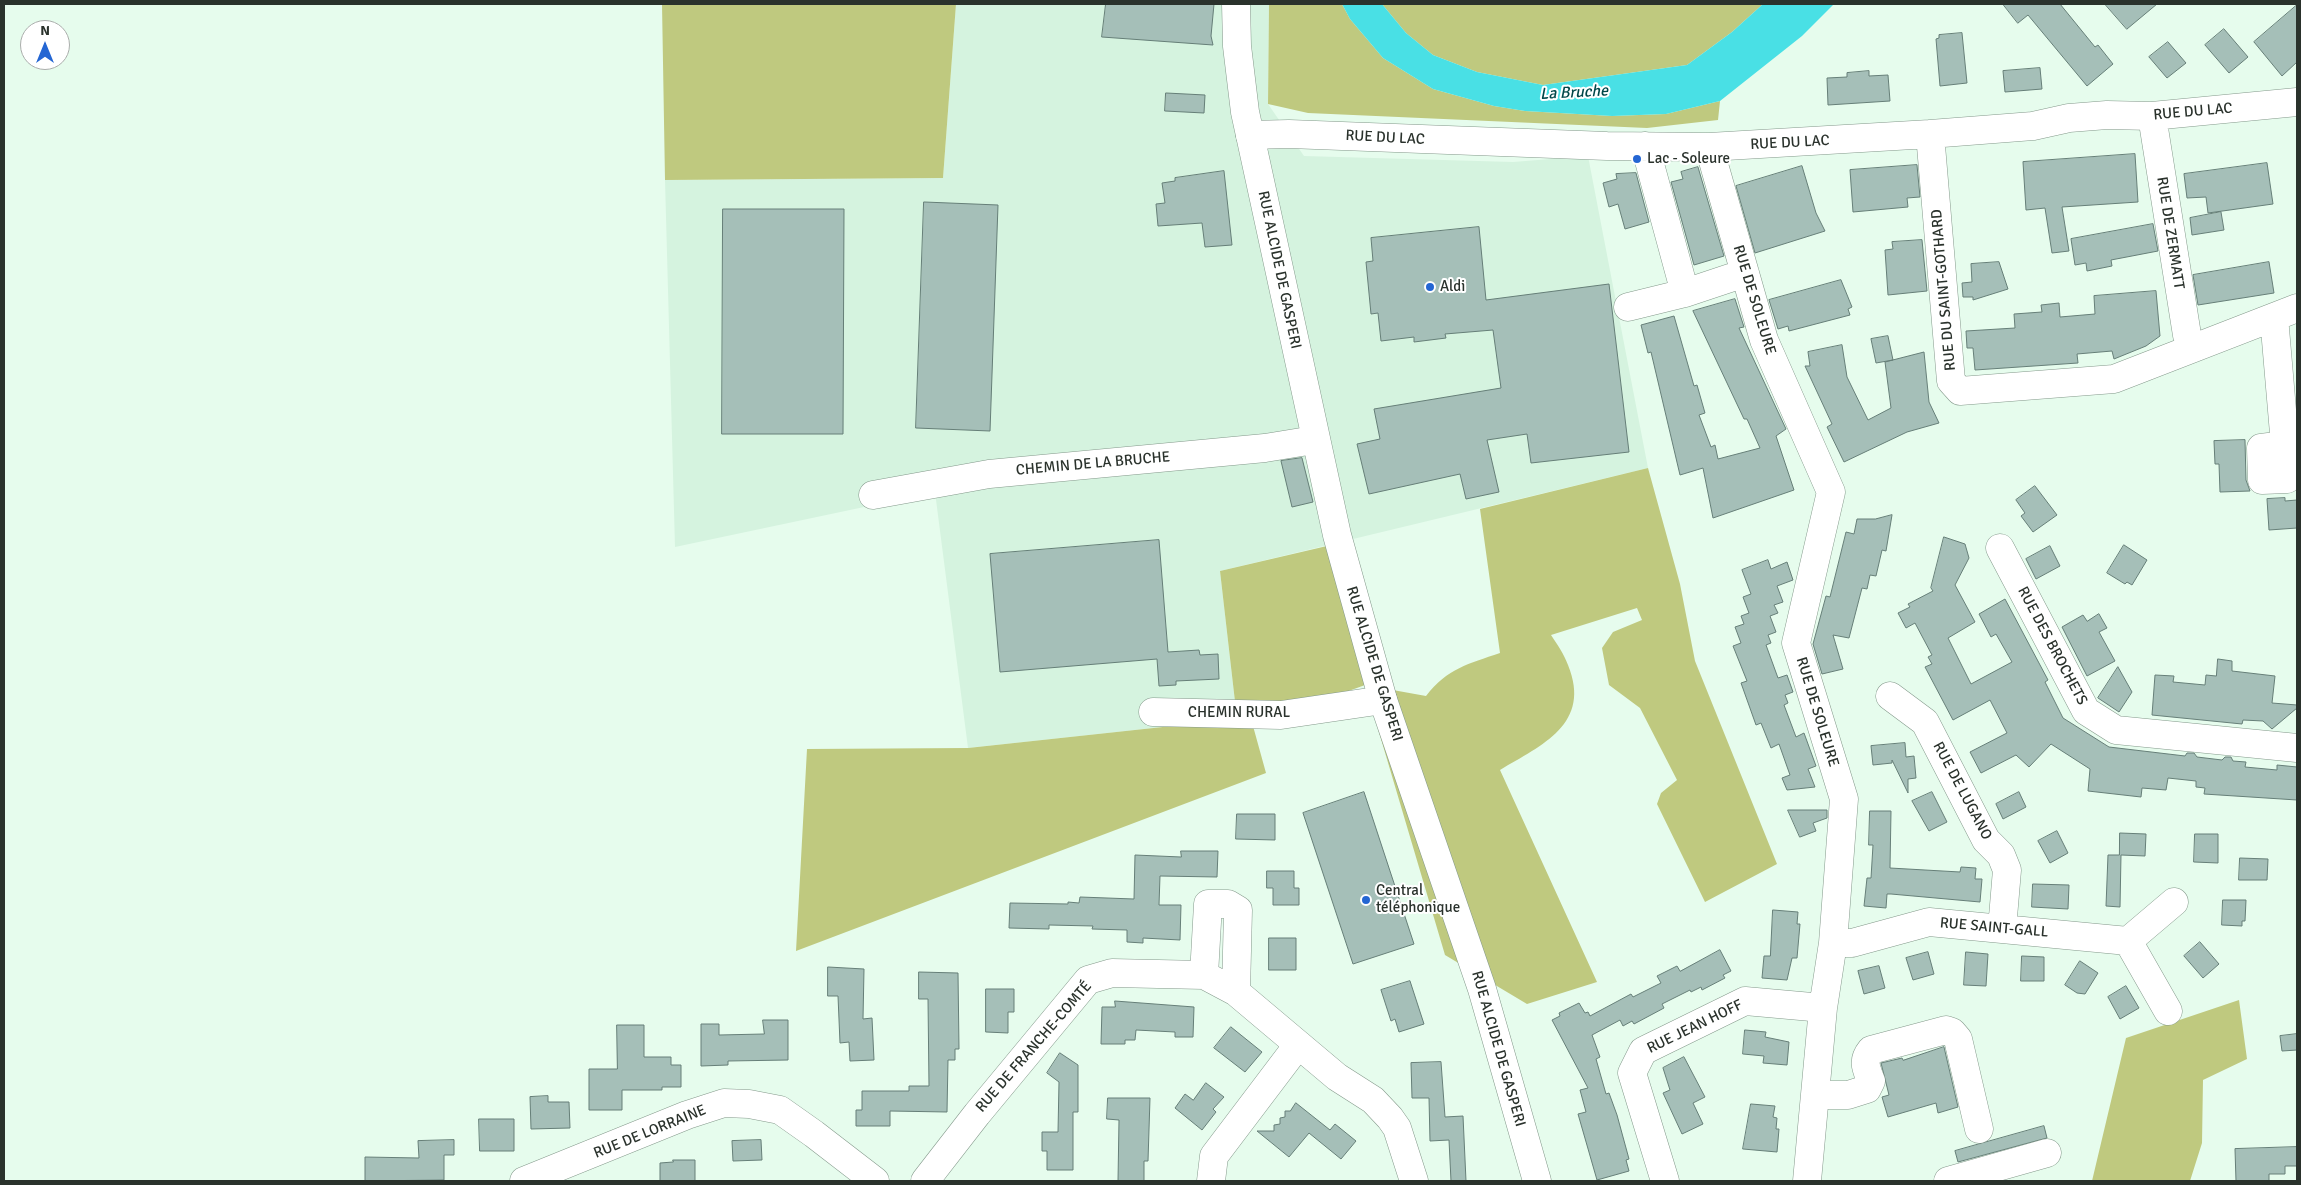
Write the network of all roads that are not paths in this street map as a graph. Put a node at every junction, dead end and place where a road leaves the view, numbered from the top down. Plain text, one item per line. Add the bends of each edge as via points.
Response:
1 (1236, 4) edge
2 (2297, 102) edge
3 (2152, 116) junction
4 (1930, 134) junction
5 (1250, 135) junction
6 (1645, 146) junction
7 (1709, 147) junction
8 (1745, 273) junction
9 (1685, 293) junction
10 (1628, 307) dead end
11 (2286, 313) edge
12 (2192, 348) junction
13 (1314, 440) junction
14 (2285, 445) dead end
15 (874, 495) dead end
16 (2000, 548) dead end
17 (1890, 696) dead end
18 (1383, 700) junction
19 (1153, 712) dead end
20 (2297, 748) edge
21 (2174, 902) dead end
22 (2002, 929) junction
23 (2128, 940) junction
24 (1833, 943) junction
25 (1204, 975) junction
26 (1236, 992) junction
27 (1823, 1008) junction
28 (2168, 1011) dead end
29 (1298, 1045) junction
30 (1815, 1095) junction
31 (1979, 1128) dead end
32 (2047, 1153) dead end
33 (524, 1181) edge
34 (875, 1181) edge
35 (925, 1181) edge
36 (1210, 1181) edge
37 (1414, 1181) edge
38 (1537, 1181) edge
39 (1665, 1181) edge
40 (1807, 1181) edge
41 (1925, 1181) edge
42 (1940, 1181) edge
43 (1948, 1181) edge

1 - 5 street, RUE ALCIDE DE GASPERI via 1241,82
2 - 3 street, RUE DU LAC
3 - 4 street, RUE DU LAC via 2069,118 2033,126
3 - 12 street, RUE DE ZERMATT via 2187,335
4 - 7 street, RUE DU LAC
4 - 12 street, RUE DU SAINT-GOTHARD via 1951,381 1960,391 2114,379
5 - 6 street, RUE DU LAC
5 - 13 street, RUE ALCIDE DE GASPERI
6 - 7 street, RUE DU LAC
6 - 9 street
7 - 8 street, RUE DE SOLEURE
8 - 9 street
8 - 24 street, RUE DE SOLEURE via 1764,340 1831,492 1796,643 1844,800
9 - 10 street
11 - 12 street, RUE DU SAINT-GOTHARD
11 - 14 street
13 - 15 street, CHEMIN DE LA BRUCHE via 1265,448 988,474
13 - 18 street, RUE ALCIDE DE GASPERI
16 - 20 street, RUE DES BROCHETS via 2086,711 2116,730
17 - 22 street, RUE DE LUGANO via 1925,722 1986,840 2001,855 2007,870
18 - 19 street, CHEMIN RURAL via 1281,715
18 - 38 street, RUE ALCIDE DE GASPERI via 1482,989
21 - 23 street
22 - 23 street, RUE SAINT-GALL
22 - 24 street, RUE SAINT-GALL via 1928,922 1852,943
23 - 28 street
24 - 27 street, RUE DE SOLEURE
25 - 26 street, RUE DE FRANCHE-COMTÉ
25 - 26 street via 1208,904 1228,904 1238,910
25 - 35 street, RUE DE FRANCHE-COMTÉ via 1112,973 1088,980
26 - 29 street, RUE DE FRANCHE-COMTÉ
27 - 30 street, RUE DE SOLEURE
27 - 39 street, RUE JEAN HOFF via 1745,1001 1643,1051 1632,1072
29 - 36 street via 1214,1156
29 - 37 street, RUE DE FRANCHE-COMTÉ via 1373,1100 1390,1118 1397,1128
30 - 31 street via 1848,1095 1867,1089 1871,1081 1864,1062 1871,1050 1946,1030 1958,1039
30 - 40 street, RUE DE SOLEURE
32 - 43 street
33 - 34 street, RUE DE LORRAINE via 724,1103 780,1110
41 - 42 street via 1939,1177

